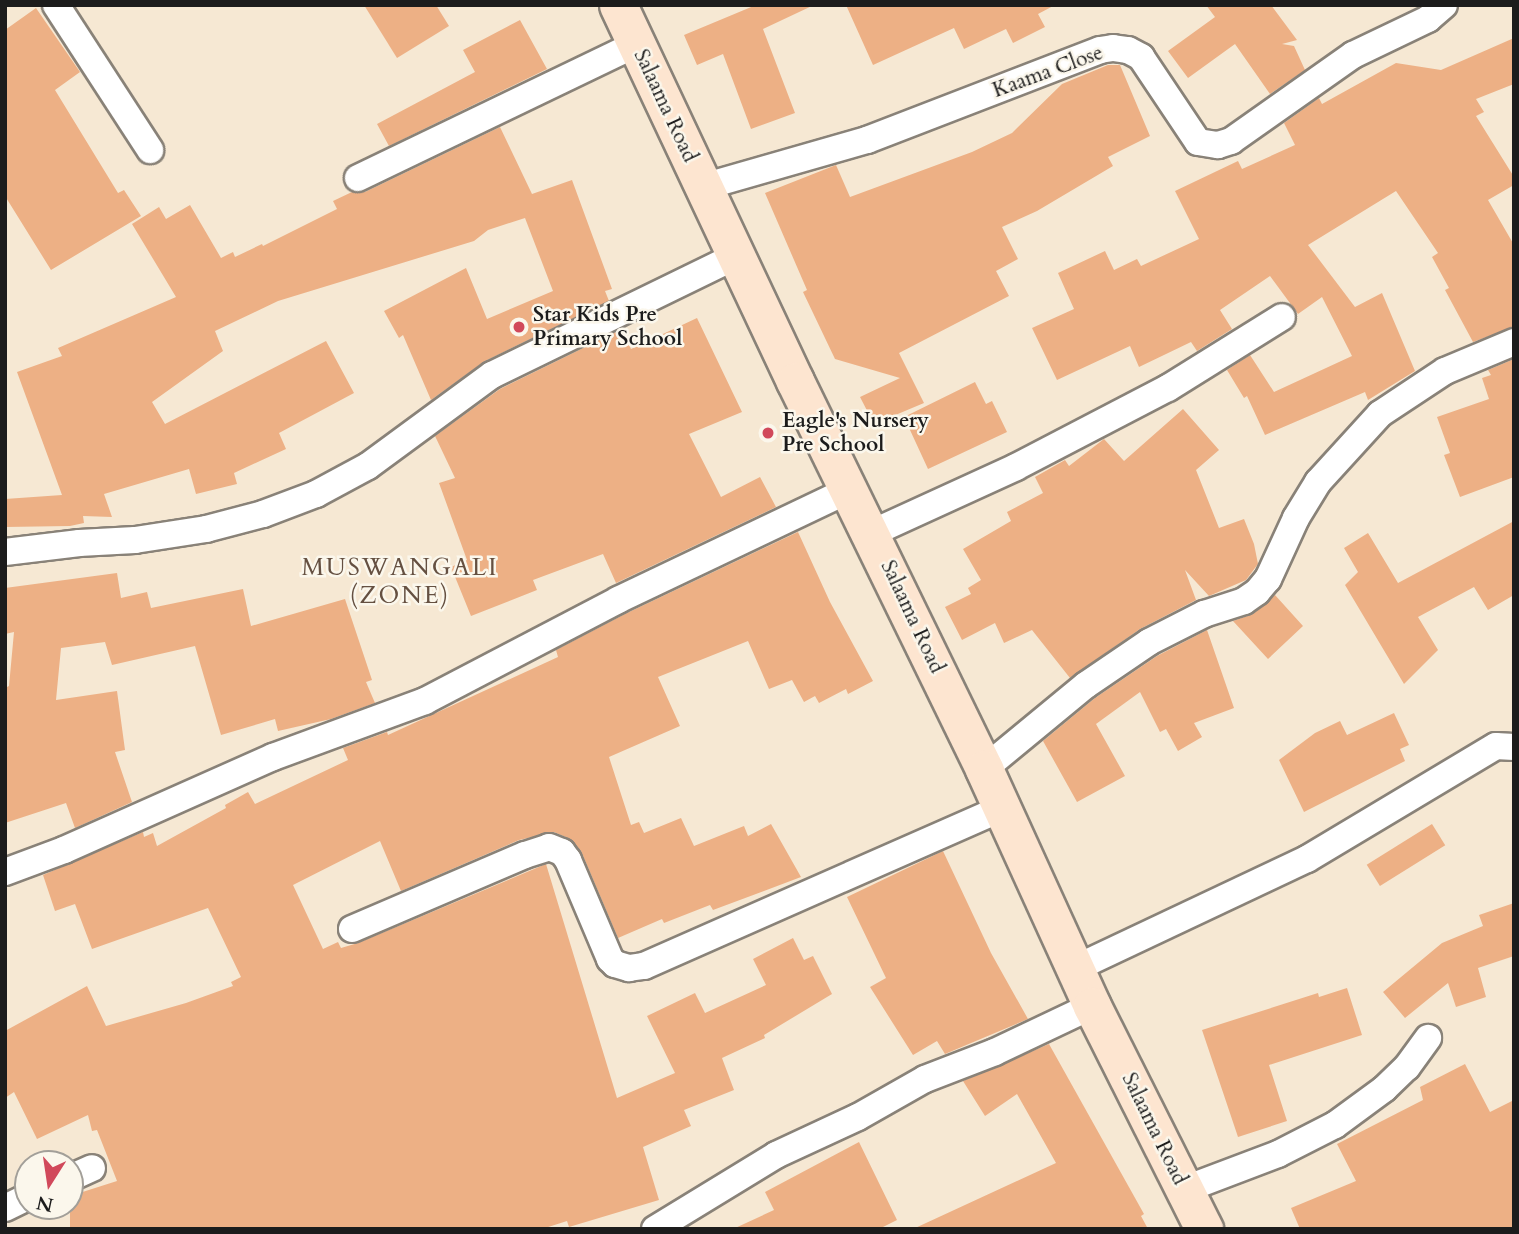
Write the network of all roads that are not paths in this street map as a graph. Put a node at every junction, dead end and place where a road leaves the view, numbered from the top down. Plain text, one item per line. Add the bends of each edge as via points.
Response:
1 (56, 5) edge
2 (618, 5) edge
3 (1444, 5) edge
4 (636, 44) junction
5 (150, 150) dead end
6 (358, 178) dead end
7 (704, 187) junction
8 (736, 256) junction
9 (1282, 317) dead end
10 (1514, 342) edge
11 (849, 489) junction
12 (872, 533) junction
13 (5, 552) edge
14 (1514, 747) edge
15 (984, 769) junction
16 (1000, 809) junction
17 (5, 872) edge
18 (352, 929) dead end
19 (1074, 969) junction
20 (1091, 1006) junction
21 (1428, 1038) dead end
22 (1183, 1190) junction
23 (655, 1229) edge
24 (1204, 1229) edge

1 - 5 street
2 - 4 main road, Salaama Road
3 - 7 street, Kaama Close via 1428,19 1353,55 1231,141 1218,145 1198,142 1141,57 1113,48 866,140
4 - 6 street
4 - 7 main road, Salaama Road
7 - 8 main road, Salaama Road
8 - 11 main road, Salaama Road
8 - 13 street via 492,375 368,466 316,494 206,529
9 - 12 street via 1168,388 1016,467
10 - 15 street via 1445,370 1380,414 1318,482 1257,592 1149,642 1086,685
11 - 12 main road, Salaama Road
11 - 17 street via 618,600 425,701 273,757
12 - 15 main road, Salaama Road
14 - 19 street via 1496,746 1307,859
15 - 16 main road, Salaama Road
16 - 18 street via 644,966 621,966 610,959 568,860 550,847
16 - 19 main road, Salaama Road
19 - 20 main road, Salaama Road
20 - 22 main road, Salaama Road via 1114,1044
20 - 23 street via 925,1079 776,1156
21 - 22 street via 1384,1089 1335,1125 1278,1154
22 - 24 main road, Salaama Road

